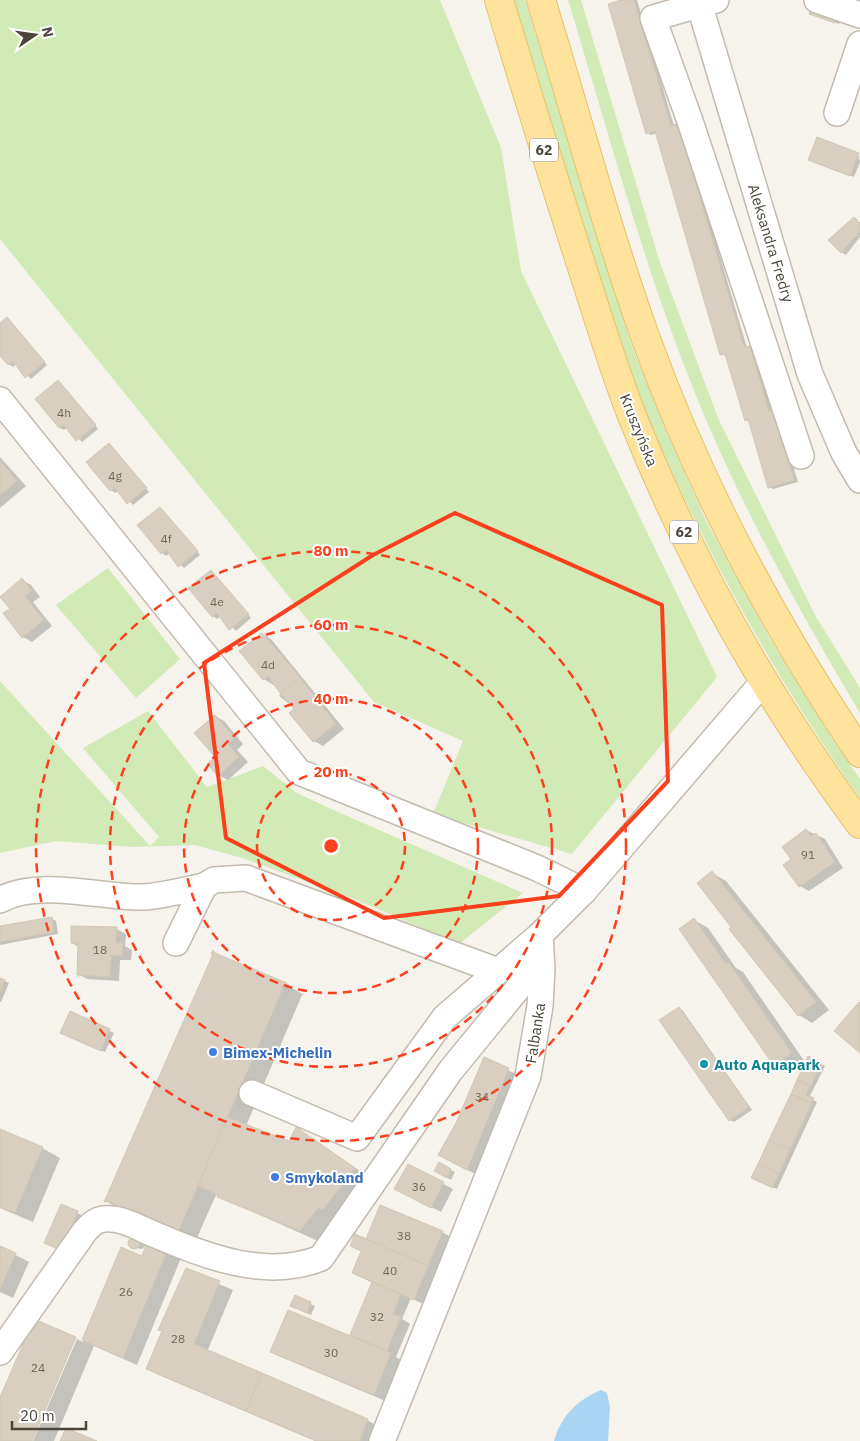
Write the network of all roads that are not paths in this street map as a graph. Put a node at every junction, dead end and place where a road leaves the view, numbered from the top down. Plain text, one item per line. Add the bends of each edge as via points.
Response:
1 (482, 0) edge
2 (499, 0) edge
3 (541, 0) edge
4 (548, 0) edge
5 (817, 0) edge
6 (704, 1) edge
7 (860, 15) edge
8 (860, 44) edge
9 (560, 63) junction
10 (525, 88) junction
11 (837, 113) dead end
12 (746, 158) junction
13 (706, 169) junction
14 (0, 401) edge
15 (801, 456) dead end
16 (860, 480) edge
17 (764, 681) junction
18 (860, 752) edge
19 (860, 824) edge
20 (204, 886) junction
21 (584, 891) junction
22 (0, 900) edge
23 (540, 935) junction
24 (176, 943) dead end
25 (541, 960) junction
26 (498, 971) junction
27 (252, 1093) dead end
28 (0, 1352) edge
29 (382, 1441) edge

1 - 10 main road
2 - 10 main road, Kruszyńska / 62
3 - 9 main road
4 - 9 street
5 - 7 street
6 - 12 street, Aleksandra Fredry
6 - 13 street via 653,18
8 - 11 street
9 - 18 main road via 646,340 706,483 768,605
10 - 17 main road, Kruszyńska / 62 via 632,416 681,527
12 - 13 street
12 - 16 street, Aleksandra Fredry via 810,374 844,453
13 - 15 street
14 - 21 street via 299,772 537,868
17 - 19 main road, Kruszyńska / 62
17 - 21 street
20 - 22 street via 143,897 77,890 23,892
20 - 24 street
20 - 26 street via 214,880 246,878
21 - 23 street
23 - 25 street, Falbanka
23 - 26 street
25 - 28 street via 451,1070 321,1258 285,1268 255,1266 203,1254 122,1221 99,1220 85,1231
25 - 29 street, Falbanka via 540,1006 528,1076
26 - 27 street via 445,1017 357,1138

